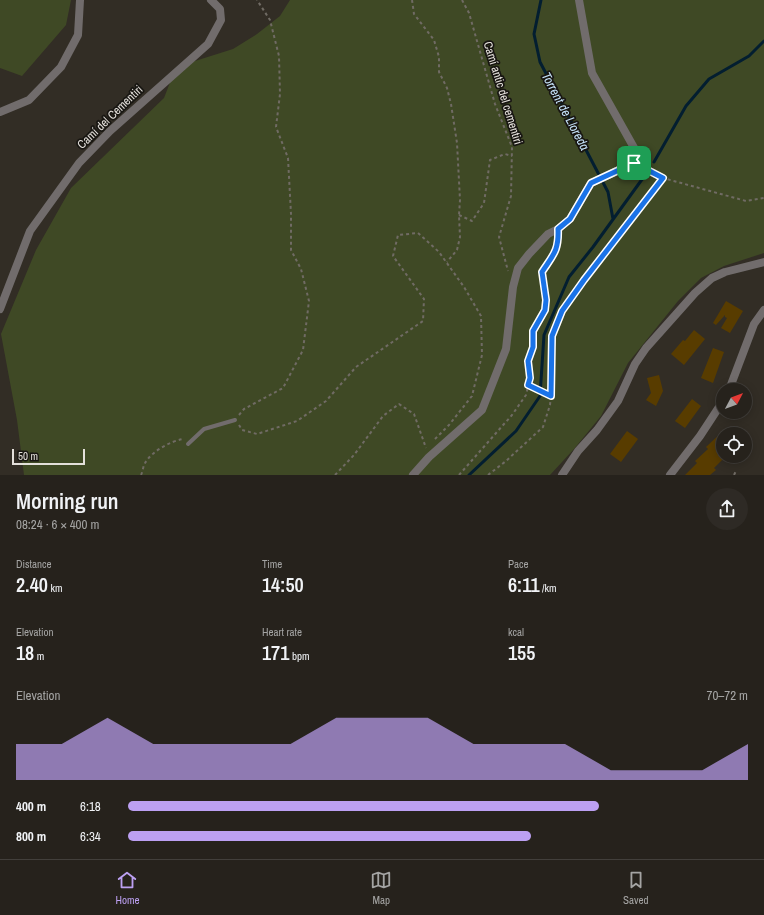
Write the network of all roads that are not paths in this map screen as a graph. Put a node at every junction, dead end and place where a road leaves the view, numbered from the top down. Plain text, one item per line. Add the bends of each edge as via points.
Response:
1 (80, 0) edge
2 (212, 0) edge
3 (578, 0) edge
4 (0, 112) edge
5 (764, 262) edge
6 (0, 309) edge
7 (764, 310) edge
8 (732, 383) edge
9 (716, 412) edge
10 (235, 420) road end
11 (188, 444) dead end
12 (413, 475) edge
13 (562, 475) edge
14 (670, 475) edge

1 - 4 street via 78,35 61,67 29,100
2 - 6 street, Camí del Cementiri via 220,9 222,20 208,44 110,131 79,163 30,231
3 - 12 street via 592,73 637,153 634,163 591,183 570,219 548,234 518,268 513,287 506,349 482,410
5 - 13 street via 725,272 712,278 695,292 646,348 635,364 618,402
7 - 8 street via 754,324
9 - 14 street
10 - 11 lane via 204,429

